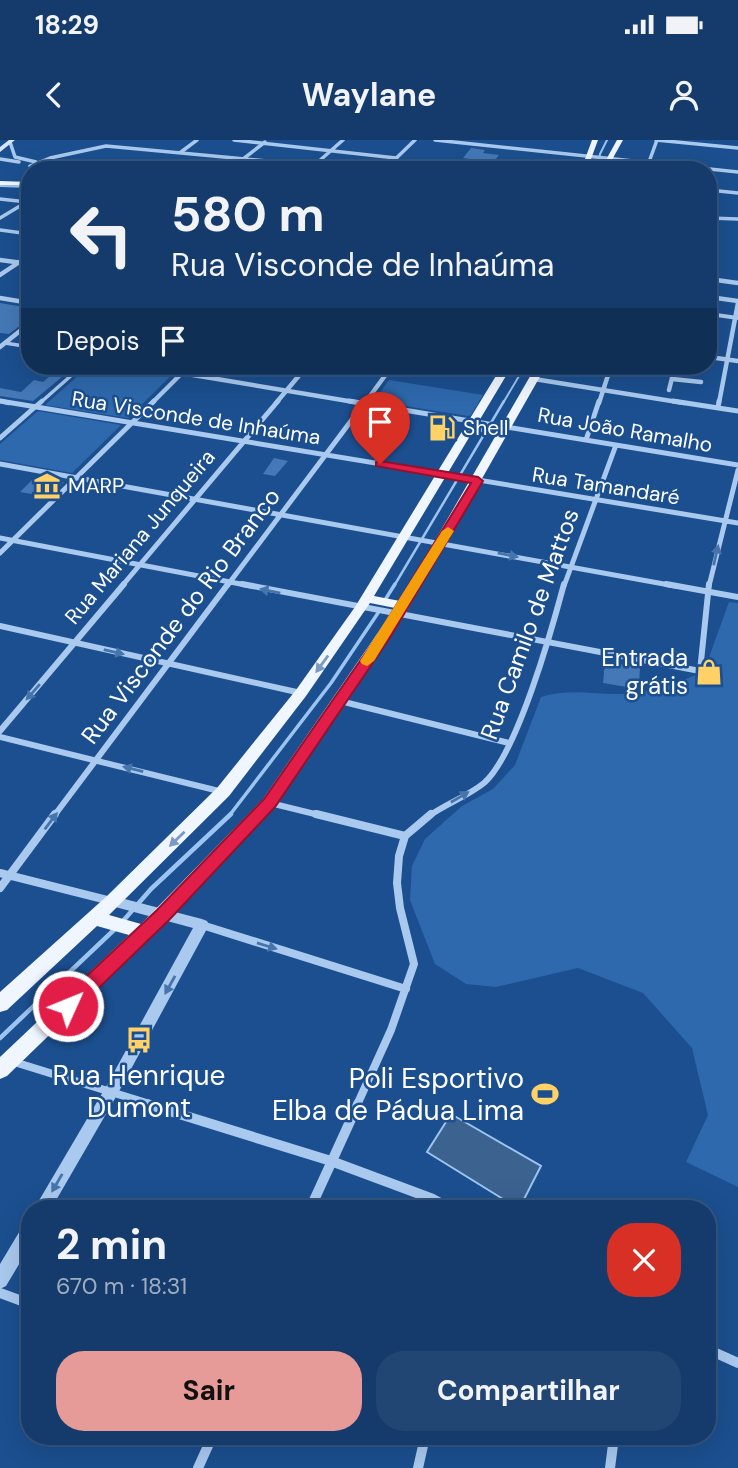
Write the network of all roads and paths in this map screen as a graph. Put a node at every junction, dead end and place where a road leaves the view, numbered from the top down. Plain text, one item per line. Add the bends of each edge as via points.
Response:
1 (127, 140) edge
2 (197, 140) edge
3 (234, 140) edge
4 (343, 140) edge
5 (415, 140) edge
6 (435, 140) edge
7 (494, 140) edge
8 (595, 140) edge
9 (620, 140) edge
10 (657, 140) edge
11 (11, 141) edge
12 (265, 142) edge
13 (118, 146) junction
14 (489, 146) junction
15 (738, 148) edge
16 (0, 150) edge
17 (331, 150) junction
18 (180, 152) junction
19 (590, 156) junction
20 (245, 158) junction
21 (396, 158) junction
22 (609, 158) junction
23 (0, 159) edge
24 (32, 161) edge
25 (40, 161) edge
26 (241, 161) edge
27 (275, 161) edge
28 (319, 161) edge
29 (393, 161) edge
30 (588, 161) edge
31 (608, 161) edge
32 (640, 161) edge
33 (650, 161) edge
34 (21, 163) edge
35 (717, 170) edge
36 (738, 172) edge
37 (0, 183) edge
38 (21, 184) edge
39 (0, 190) edge
40 (21, 191) edge
41 (717, 191) edge
42 (738, 193) edge
43 (0, 199) edge
44 (21, 201) edge
45 (21, 206) edge
46 (0, 218) edge
47 (717, 218) edge
48 (738, 219) edge
49 (0, 230) edge
50 (21, 233) edge
51 (0, 260) edge
52 (21, 261) edge
53 (18, 263) junction
54 (21, 263) edge
55 (0, 275) edge
56 (717, 280) edge
57 (738, 283) edge
58 (0, 298) edge
59 (717, 298) edge
60 (21, 302) edge
61 (738, 302) edge
62 (717, 315) edge
63 (737, 318) edge
64 (21, 330) edge
65 (2, 344) edge
66 (21, 346) edge
67 (717, 358) edge
68 (727, 359) junction
69 (738, 361) edge
70 (72, 375) edge
71 (179, 375) edge
72 (193, 375) edge
73 (299, 375) edge
74 (385, 375) edge
75 (502, 375) edge
76 (536, 375) edge
77 (608, 375) edge
78 (673, 375) edge
79 (534, 379) junction
80 (672, 379) junction
81 (701, 382) dead end
82 (286, 390) junction
83 (602, 390) junction
84 (669, 390) dead end
85 (0, 401) edge
86 (365, 403) junction
87 (35, 407) junction
88 (718, 408) junction
89 (738, 411) edge
90 (131, 423) junction
91 (477, 425) junction
92 (502, 429) junction
93 (0, 438) edge
94 (586, 440) junction
95 (243, 441) junction
96 (616, 445) junction
97 (326, 455) junction
98 (0, 464) edge
99 (738, 465) edge
100 (738, 470) edge
101 (446, 475) junction
102 (76, 478) junction
103 (473, 480) junction
104 (194, 499) junction
105 (597, 500) junction
106 (280, 515) junction
107 (724, 521) junction
108 (738, 523) edge
109 (410, 537) junction
110 (0, 538) edge
111 (13, 540) junction
112 (437, 542) junction
113 (0, 553) edge
114 (139, 565) junction
115 (569, 567) junction
116 (230, 583) junction
117 (707, 592) junction
118 (738, 597) edge
119 (367, 604) junction
120 (396, 609) junction
121 (0, 626) edge
122 (75, 643) junction
123 (548, 643) junction
124 (169, 665) junction
125 (301, 693) junction
126 (340, 701) junction
127 (0, 731) edge
128 (0, 737) edge
129 (509, 743) junction
130 (97, 760) junction
131 (223, 792) junction
132 (269, 803) junction
133 (405, 836) junction
134 (0, 873) edge
135 (9, 876) junction
136 (0, 888) edge
137 (120, 903) junction
138 (157, 913) junction
139 (102, 920) junction
140 (202, 925) junction
141 (139, 931) junction
142 (406, 989) junction
143 (0, 1004) edge
144 (5, 1065) edge
145 (112, 1090) junction
146 (331, 1161) junction
147 (47, 1200) edge
148 (314, 1200) edge
149 (435, 1200) edge
150 (21, 1245) edge
151 (0, 1280) edge
152 (0, 1293) edge
153 (21, 1301) edge
154 (716, 1353) edge
155 (738, 1363) edge
156 (208, 1445) edge
157 (423, 1445) edge
158 (613, 1445) edge
159 (198, 1468) edge
160 (418, 1468) edge
161 (610, 1468) edge

1 - 13 street
2 - 18 street
3 - 12 street
4 - 17 street
5 - 21 street
6 - 14 street
7 - 14 street
8 - 19 main road
9 - 22 main road
10 - 15 street
10 - 33 street
11 - 16 main road
11 - 24 street via 15,156
12 - 17 street
12 - 20 street
13 - 18 street
13 - 25 street via 93,146
14 - 19 street
17 - 21 street
17 - 28 street
18 - 20 street
19 - 22 street
19 - 30 main road
20 - 26 street
20 - 27 street
21 - 29 street
22 - 31 main road
22 - 32 street
23 - 34 street
35 - 36 street
37 - 38 main road
39 - 40 main road
41 - 42 street
43 - 44 street
45 - 46 street
47 - 48 street
49 - 50 street
51 - 53 street
52 - 53 street
53 - 54 street
53 - 55 street
56 - 57 street
58 - 60 street
59 - 61 street
61 - 63 street
62 - 63 street
63 - 68 street
64 - 65 street
65 - 66 street
67 - 68 street
68 - 69 street
68 - 88 street
70 - 87 street
71 - 90 street
72 - 82 street, Rua João Ramalho
73 - 82 street, Rua Mariana Junqueira
74 - 86 street, Rua Visconde do Rio Branco
75 - 91 main road
76 - 79 main road
77 - 83 street
78 - 80 street
79 - 83 street
79 - 92 main road
80 - 81 street
80 - 84 street
82 - 86 street, Rua João Ramalho
82 - 95 street, Rua Mariana Junqueira
83 - 88 street
83 - 94 street
85 - 87 street, Rua Visconde de Inhaúma
86 - 91 street, Rua João Ramalho
86 - 97 street, Rua Visconde do Rio Branco
87 - 90 street, Rua Visconde de Inhaúma
87 - 93 street
88 - 89 street
90 - 95 street, Rua Visconde de Inhaúma
90 - 102 street
91 - 92 street, Rua João Ramalho
91 - 101 main road
92 - 94 street, Rua João Ramalho
92 - 103 main road
94 - 96 street, Rua João Ramalho
95 - 97 street, Rua Visconde de Inhaúma
95 - 104 street, Rua Mariana Junqueira
96 - 99 street, Rua João Ramalho
96 - 105 street, Rua Camilo de Mattos
97 - 101 street, Rua Visconde de Inhaúma
97 - 106 street, Rua Visconde do Rio Branco
98 - 102 street
100 - 107 street
101 - 103 street, Rua Visconde de Inhaúma
101 - 109 main road
102 - 104 street
102 - 111 street
103 - 105 street, Rua Tamandaré
103 - 112 main road
104 - 106 street
104 - 114 street, Rua Mariana Junqueira
105 - 107 street, Rua Tamandaré
105 - 115 street, Rua Camilo de Mattos
106 - 109 street
106 - 116 street, Rua Visconde do Rio Branco
107 - 108 street, Rua Tamandaré
117 -> 107 street
109 - 112 street
109 - 119 main road
110 - 111 street
111 - 113 street
111 - 114 street
112 -> 115 street
112 - 120 main road
114 - 116 street
114 - 122 street, Rua Mariana Junqueira
115 - 117 street
115 - 123 street, Rua Camilo de Mattos
119 -> 116 street
116 - 124 street, Rua Visconde do Rio Branco
117 - 118 street
117 - 123 street via 700,671
119 - 120 main road
119 -> 125 main road
120 - 123 street
120 - 126 main road
121 - 122 street
122 -> 124 street
122 -> 127 street, Rua Mariana Junqueira
123 - 129 street, Rua Camilo de Mattos
124 - 125 street
124 - 130 street, Rua Visconde do Rio Branco
125 - 131 main road
126 - 129 street
126 - 132 main road
128 - 130 street
133 -> 129 street, Rua Camilo de Mattos via 431,814 484,783 503,760
131 -> 130 street
135 -> 130 street, Rua Visconde do Rio Branco
131 -> 137 main road
132 - 133 street
132 - 138 main road
133 - 142 street via 397,883 414,964
134 - 135 street
135 - 136 street, Rua Visconde do Rio Branco
135 - 137 street
137 - 138 street
137 - 139 main road
138 - 140 street
138 - 141 main road
139 - 141 main road
139 - 143 main road
140 -> 142 street
140 -> 145 street
141 - 144 main road
142 - 146 street
144 - 145 street
145 - 146 street
145 -> 147 street
146 - 148 street
146 - 149 street
150 - 151 street
152 - 153 street
154 - 155 street
156 - 159 street
157 - 160 street
158 - 161 street

